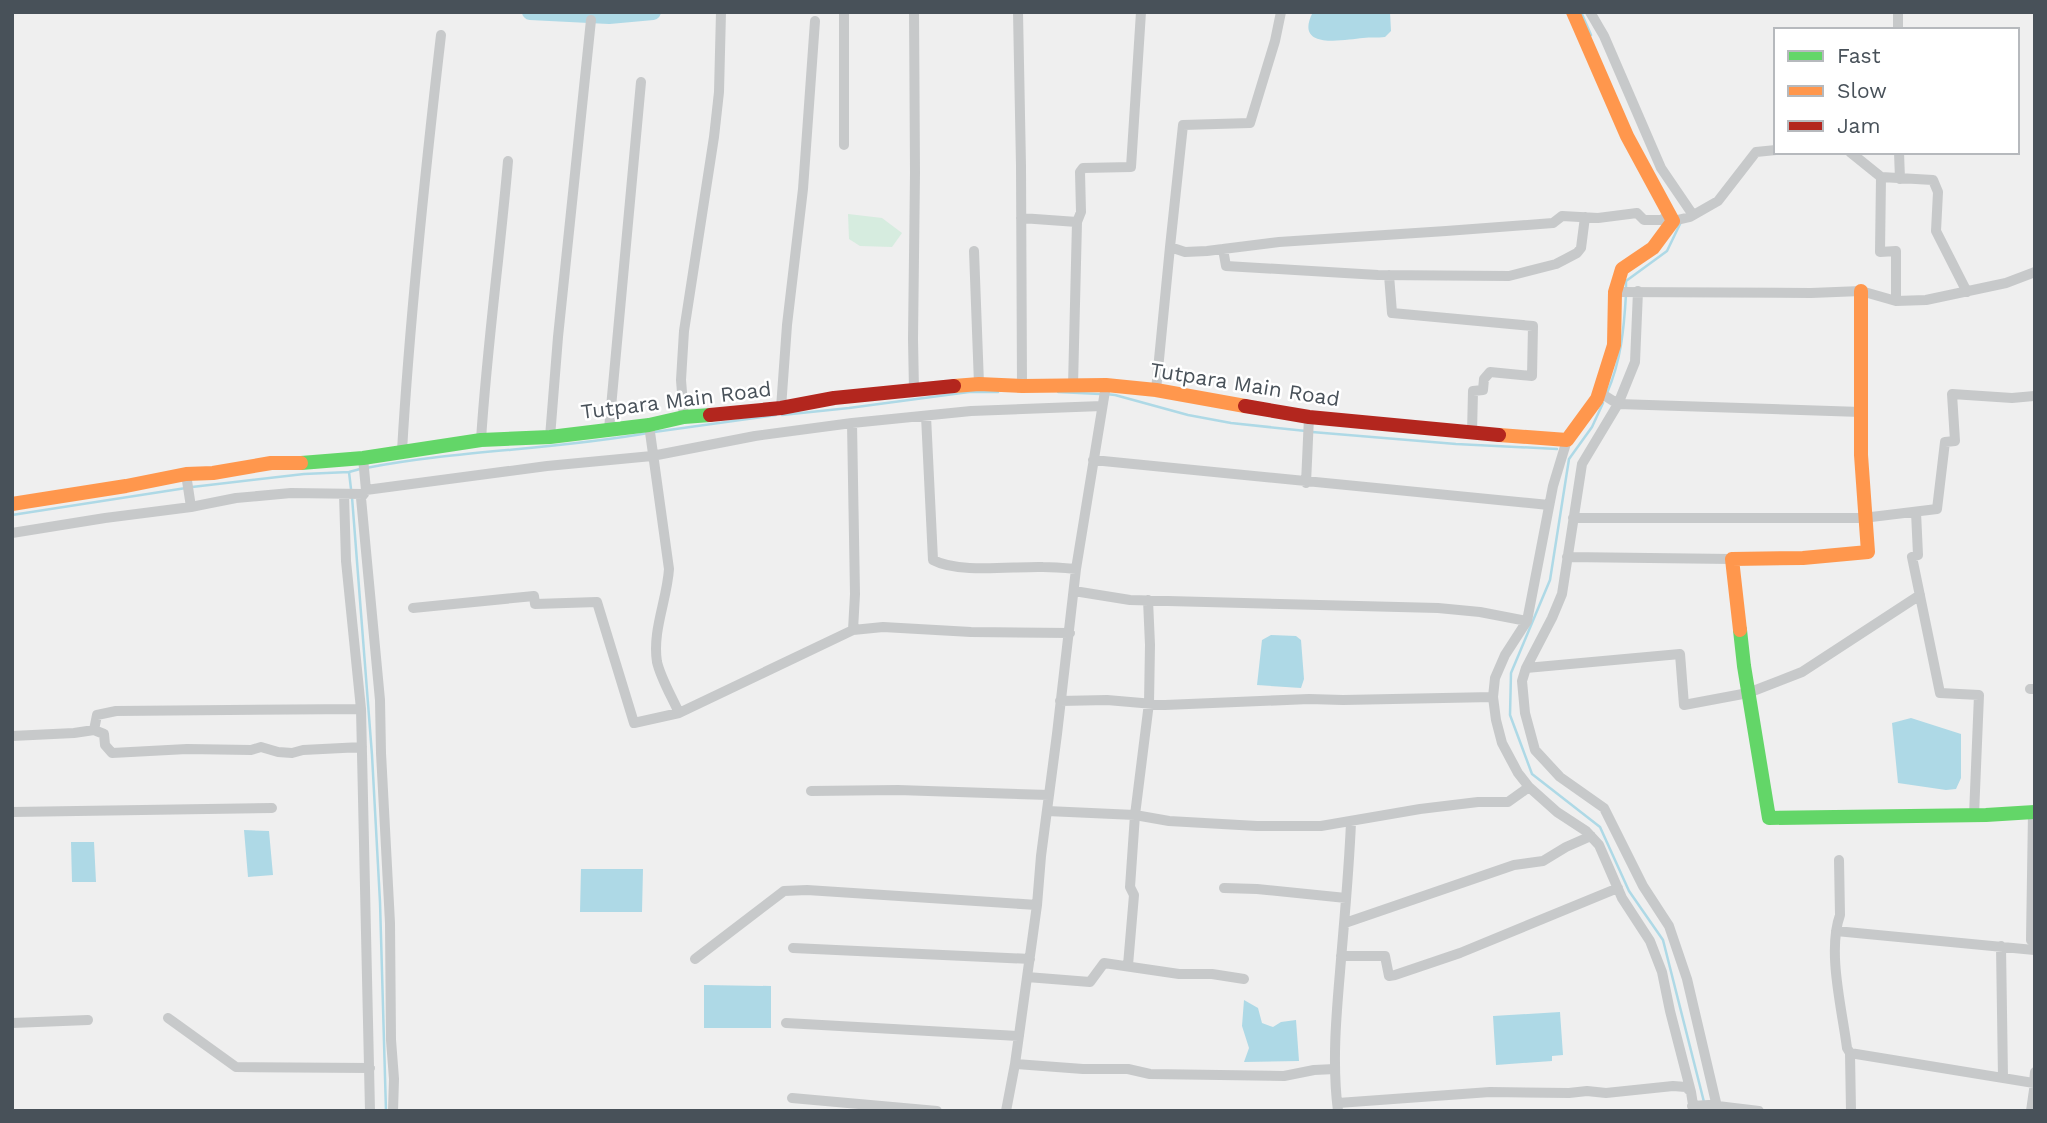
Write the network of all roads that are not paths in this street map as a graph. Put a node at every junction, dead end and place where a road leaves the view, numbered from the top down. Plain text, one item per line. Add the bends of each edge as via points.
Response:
1 (721, 12) edge
2 (844, 12) edge
3 (914, 12) edge
4 (1018, 12) edge
5 (1141, 12) edge
6 (1281, 12) edge
7 (1573, 12) edge
8 (1590, 12) edge
9 (591, 20) dead end
10 (815, 21) dead end
11 (441, 35) dead end
12 (641, 82) dead end
13 (844, 145) dead end
14 (1774, 150) edge
15 (1852, 154) edge
16 (1899, 154) edge
17 (508, 161) dead end
18 (1881, 177) junction
19 (1900, 179) junction
20 (1691, 216) junction
21 (1021, 218) junction
22 (1585, 218) junction
23 (1671, 219) junction
24 (1077, 222) junction
25 (1170, 247) junction
26 (1223, 249) junction
27 (974, 251) dead end
28 (2035, 272) edge
29 (1389, 275) junction
30 (1618, 291) junction
31 (1636, 291) junction
32 (1861, 291) junction
33 (1967, 292) junction
34 (1896, 301) junction
35 (979, 384) junction
36 (1106, 385) junction
37 (1022, 386) junction
38 (1073, 386) junction
39 (1156, 390) junction
40 (914, 391) junction
41 (2035, 396) edge
42 (1607, 397) junction
43 (1102, 406) junction
44 (781, 408) junction
45 (1861, 412) junction
46 (926, 416) junction
47 (684, 417) junction
48 (852, 423) junction
49 (649, 425) junction
50 (1309, 427) junction
51 (609, 429) junction
52 (1472, 433) junction
53 (550, 437) junction
54 (481, 440) junction
55 (1567, 440) junction
56 (402, 452) junction
57 (652, 456) junction
58 (363, 458) junction
59 (1093, 460) junction
60 (186, 474) junction
61 (1306, 483) junction
62 (365, 492) junction
63 (344, 494) junction
64 (12, 504) edge
65 (1549, 505) junction
66 (191, 507) junction
67 (1916, 512) junction
68 (1573, 518) junction
69 (1863, 518) junction
70 (12, 533) edge
71 (1567, 558) junction
72 (1732, 559) junction
73 (1076, 569) junction
74 (1074, 592) junction
75 (1920, 595) junction
76 (1148, 600) junction
77 (413, 608) dead end
78 (1527, 621) junction
79 (853, 630) junction
80 (1070, 633) junction
81 (1526, 668) junction
82 (1748, 693) junction
83 (1493, 696) junction
84 (1060, 701) junction
85 (1149, 703) junction
86 (360, 709) junction
87 (679, 713) junction
88 (94, 730) junction
89 (12, 736) edge
90 (362, 747) junction
91 (1529, 787) junction
92 (811, 791) dead end
93 (1049, 795) junction
94 (272, 808) dead end
95 (1047, 811) junction
96 (12, 812) edge
97 (2034, 812) edge
98 (1135, 815) junction
99 (1974, 815) junction
100 (1351, 822) junction
101 (1591, 836) junction
102 (1839, 860) dead end
103 (1224, 888) dead end
104 (1618, 888) junction
105 (1346, 898) junction
106 (1037, 905) junction
107 (1345, 923) junction
108 (1836, 930) junction
109 (2035, 941) edge
110 (2001, 946) junction
111 (793, 947) dead end
112 (2035, 950) edge
113 (1341, 956) junction
114 (695, 959) dead end
115 (1030, 959) junction
116 (1128, 965) junction
117 (1027, 977) junction
118 (1244, 979) dead end
119 (167, 1018) dead end
120 (88, 1020) dead end
121 (12, 1023) edge
122 (786, 1023) dead end
123 (1019, 1036) junction
124 (1850, 1053) junction
125 (1015, 1063) junction
126 (370, 1068) junction
127 (1335, 1069) junction
128 (2035, 1072) edge
129 (2003, 1078) junction
130 (2034, 1083) edge
131 (1691, 1092) junction
132 (792, 1098) dead end
133 (1338, 1107) edge
134 (1705, 1107) edge
135 (370, 1111) edge
136 (393, 1111) edge
137 (937, 1111) edge
138 (1006, 1111) edge
139 (1759, 1111) edge
140 (1850, 1111) edge
141 (2031, 1111) edge

1 - 47 street via 714,137 684,331
2 - 13 street
3 - 40 street
4 - 21 street
5 - 24 street via 1131,167 1083,168
6 - 25 street via 1250,123 1183,125
7 - 23 street via 1627,136
8 - 20 street via 1661,167
9 - 53 street
10 - 44 street
11 - 56 street
12 - 51 street
14 - 20 street via 1756,152 1718,201
15 - 18 street
16 - 19 street
17 - 54 street
18 - 19 street
18 - 34 street via 1880,252 1896,251
19 - 33 street via 1933,180 1938,192 1936,230
20 - 23 street
21 - 24 street
21 - 37 street
22 - 23 street via 1637,213 1644,220
22 - 26 street via 1562,216 1553,223
22 - 29 street via 1581,248 1556,264 1509,276
23 - 30 street via 1653,248 1622,269
24 - 38 street
25 - 26 street via 1185,252
25 - 39 street
26 - 29 street via 1226,266
27 - 35 street
28 - 33 street
29 - 52 street via 1392,313 1533,326 1532,376 1490,372 1483,390 1473,391
30 - 31 street
30 - 42 street
31 - 32 street
31 - 42 street via 1635,362
32 - 34 street
32 - 45 street
33 - 34 street
35 - 37 street, Tutpara Main Road
35 - 40 street, Tutpara Main Road
36 - 38 street, Tutpara Main Road
36 - 39 street, Tutpara Main Road
36 - 43 street
37 - 38 street, Tutpara Main Road
39 - 50 street, Tutpara Main Road
40 - 44 street, Tutpara Main Road
41 - 67 street via 1952,394 1955,441 1945,442 1937,509
42 - 45 street
42 - 55 street via 1597,399
42 - 68 street via 1581,464
43 - 46 street
43 - 59 street
44 - 47 street, Tutpara Main Road
45 - 69 street
46 - 48 street
46 - 73 street via 933,560 961,567
47 - 49 street, Tutpara Main Road
48 - 57 street
48 - 79 street
49 - 51 street, Tutpara Main Road
49 - 57 street
50 - 52 street, Tutpara Main Road
50 - 61 street
51 - 53 street, Tutpara Main Road
52 - 55 street, Tutpara Main Road
53 - 54 street, Tutpara Main Road
54 - 56 street, Tutpara Main Road
55 - 65 street
56 - 58 street, Tutpara Main Road
57 - 62 street
57 - 87 street via 669,569 656,643 657,664
58 - 60 street, Tutpara Main Road
58 - 62 street
59 - 61 street
59 - 73 street
60 - 64 street, Tutpara Main Road
60 - 66 street
61 - 65 street
62 - 63 street
62 - 136 street via 361,498 380,700
63 - 66 street via 236,498
63 - 86 street via 346,571
65 - 78 street
66 - 70 street
67 - 69 street
67 - 75 street via 1918,555 1912,557
68 - 69 street
68 - 71 street
69 - 72 street via 1868,552
71 - 72 street
71 - 81 street via 1562,594
72 - 82 street
73 - 74 street
74 - 76 street
74 - 80 street
75 - 82 street via 1802,672
75 - 99 street via 1940,693 1979,695
76 - 78 street via 1438,608
76 - 85 street
77 - 87 street via 534,596 535,604 597,602 634,723
78 - 83 street via 1505,655
79 - 80 street
79 - 87 street
80 - 84 street
81 - 82 street via 1680,654 1684,705
81 - 134 street via 1522,681 1525,713 1535,750 1560,777 1604,808 1669,926 1687,979
82 - 99 street via 1769,818
83 - 85 street
83 - 91 street via 1502,743
84 - 85 street
84 - 93 street
85 - 98 street
86 - 88 street via 116,711 97,715
86 - 90 street
88 - 89 street
88 - 90 street via 104,734 105,745 112,752 261,747 292,753
90 - 126 street
91 - 100 street via 1508,802 1420,809
91 - 101 street
92 - 93 street
93 - 95 street
94 - 96 street
95 - 98 street
95 - 106 street
97 - 99 street
97 - 109 street via 2031,940
98 - 100 street via 1257,826
98 - 116 street
100 - 105 street
101 - 104 street
101 - 107 street via 1543,861 1514,865
102 - 108 street
103 - 105 street
104 - 113 street via 1395,975 1389,976 1385,956
104 - 131 street via 1662,972
105 - 107 street
106 - 114 street via 784,891
106 - 115 street
107 - 113 street
108 - 110 street
108 - 124 street via 1834,953
110 - 112 street
110 - 129 street
111 - 115 street
113 - 127 street
115 - 117 street
116 - 117 street via 1104,962 1090,982
116 - 118 street
117 - 123 street
119 - 126 street via 236,1067
120 - 121 street
122 - 123 street
123 - 125 street
124 - 129 street
124 - 140 street
125 - 127 street via 1150,1074 1284,1076
125 - 138 street
126 - 135 street
127 - 133 street
128 - 130 street
129 - 130 street
130 - 141 street
131 - 133 street via 1673,1086 1606,1093 1490,1092
131 - 134 street
132 - 137 street
134 - 139 street

